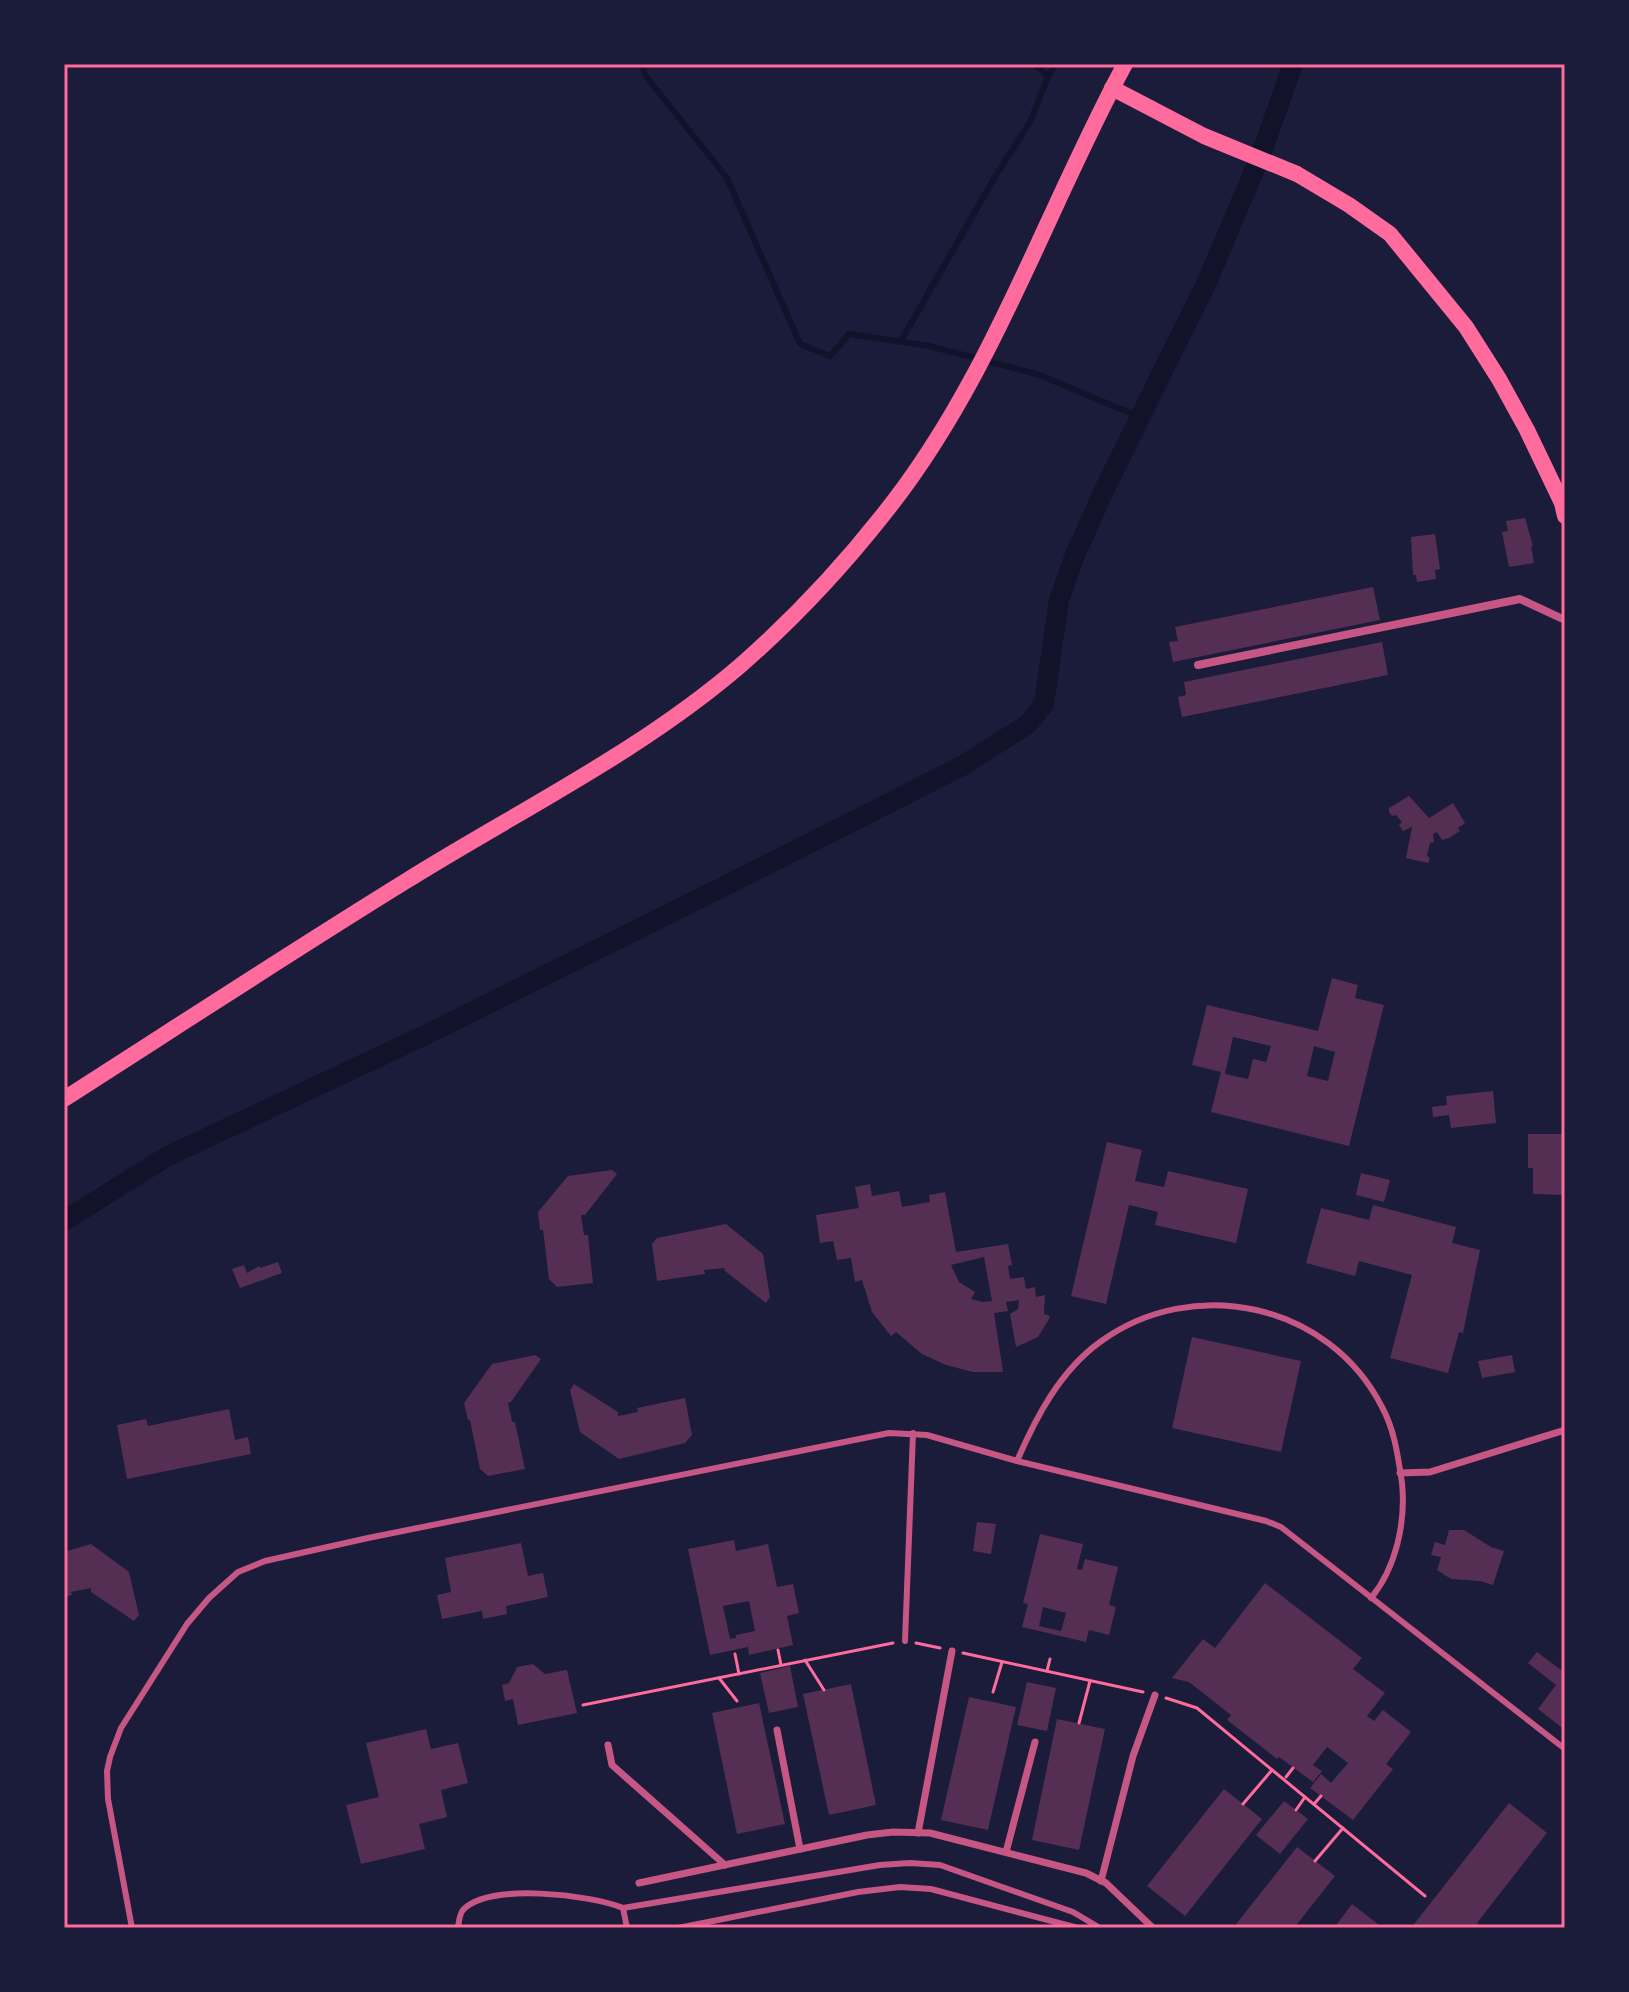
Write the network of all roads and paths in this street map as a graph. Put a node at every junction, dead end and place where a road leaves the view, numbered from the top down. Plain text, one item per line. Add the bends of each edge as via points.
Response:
1 (1125, 64) edge
2 (1112, 88) junction
3 (1565, 516) edge
4 (1565, 620) edge
5 (1198, 665) dead end
6 (64, 1099) edge
7 (1565, 1430) edge
8 (913, 1433) junction
9 (1017, 1461) junction
10 (1400, 1473) junction
11 (1371, 1598) junction
12 (905, 1641) junction
13 (778, 1650) dead end
14 (952, 1651) junction
15 (735, 1654) dead end
16 (1050, 1659) dead end
17 (805, 1660) junction
18 (1002, 1662) junction
19 (779, 1667) junction
20 (1047, 1672) junction
21 (739, 1674) junction
22 (719, 1678) junction
23 (1090, 1681) junction
24 (824, 1690) dead end
25 (993, 1692) dead end
26 (1155, 1695) junction
27 (737, 1701) dead end
28 (583, 1705) dead end
29 (1079, 1723) dead end
30 (777, 1730) dead end
31 (1035, 1742) dead end
32 (608, 1745) dead end
33 (1565, 1749) edge
34 (1293, 1768) dead end
35 (1272, 1770) junction
36 (1284, 1779) junction
37 (1321, 1796) dead end
38 (1305, 1797) junction
39 (1243, 1804) dead end
40 (1314, 1804) junction
41 (1296, 1810) dead end
42 (1343, 1828) junction
43 (918, 1833) junction
44 (800, 1849) junction
45 (1006, 1852) junction
46 (1315, 1861) dead end
47 (725, 1865) junction
48 (1101, 1881) junction
49 (639, 1883) dead end
50 (1425, 1896) dead end
51 (623, 1908) junction
52 (132, 1928) edge
53 (458, 1928) edge
54 (627, 1928) edge
55 (678, 1928) edge
56 (1078, 1928) edge
57 (1100, 1928) edge
58 (1153, 1928) edge

1 - 2 main road
2 - 3 main road via 1204,136 1297,174 1390,234 1466,327 1513,405
2 - 6 main road via 973,378 930,451 838,569 741,664 621,752 407,880
4 - 5 street via 1520,599
7 - 10 street via 1430,1472
8 - 9 lane
8 - 12 lane
8 - 52 lane via 873,1435 383,1534 238,1572 187,1624 121,1728 110,1757 108,1799
9 - 10 lane via 1060,1382 1099,1343 1147,1316 1215,1304 1273,1314 1338,1351 1382,1407
9 - 11 lane via 1266,1521 1291,1534
10 - 11 lane via 1398,1538 1385,1582
11 - 33 lane
12 - 14 path
12 - 17 path
13 - 19 path
14 - 18 path
14 - 43 street
15 - 21 path
16 - 20 path
17 - 19 path
17 - 24 path
18 - 20 path
18 - 25 path
19 - 21 path
20 - 23 path
21 - 22 path
22 - 27 path
22 - 28 path
23 - 26 path
23 - 29 path
26 - 35 path via 1197,1708
26 - 48 street via 1133,1756
30 - 44 street
31 - 45 street
32 - 47 street via 612,1765
34 - 36 path
35 - 36 path
35 - 39 path
36 - 38 path
37 - 40 path
38 - 40 path
38 - 41 path
40 - 42 path
42 - 46 path
42 - 50 path
43 - 44 street via 867,1835
43 - 45 street
44 - 47 street
45 - 48 street
47 - 49 street
48 - 58 street
51 - 53 lane via 574,1896 505,1896 469,1906 462,1911
51 - 54 lane
51 - 57 lane via 910,1863 940,1865 1073,1912
55 - 56 lane via 900,1887 931,1889

